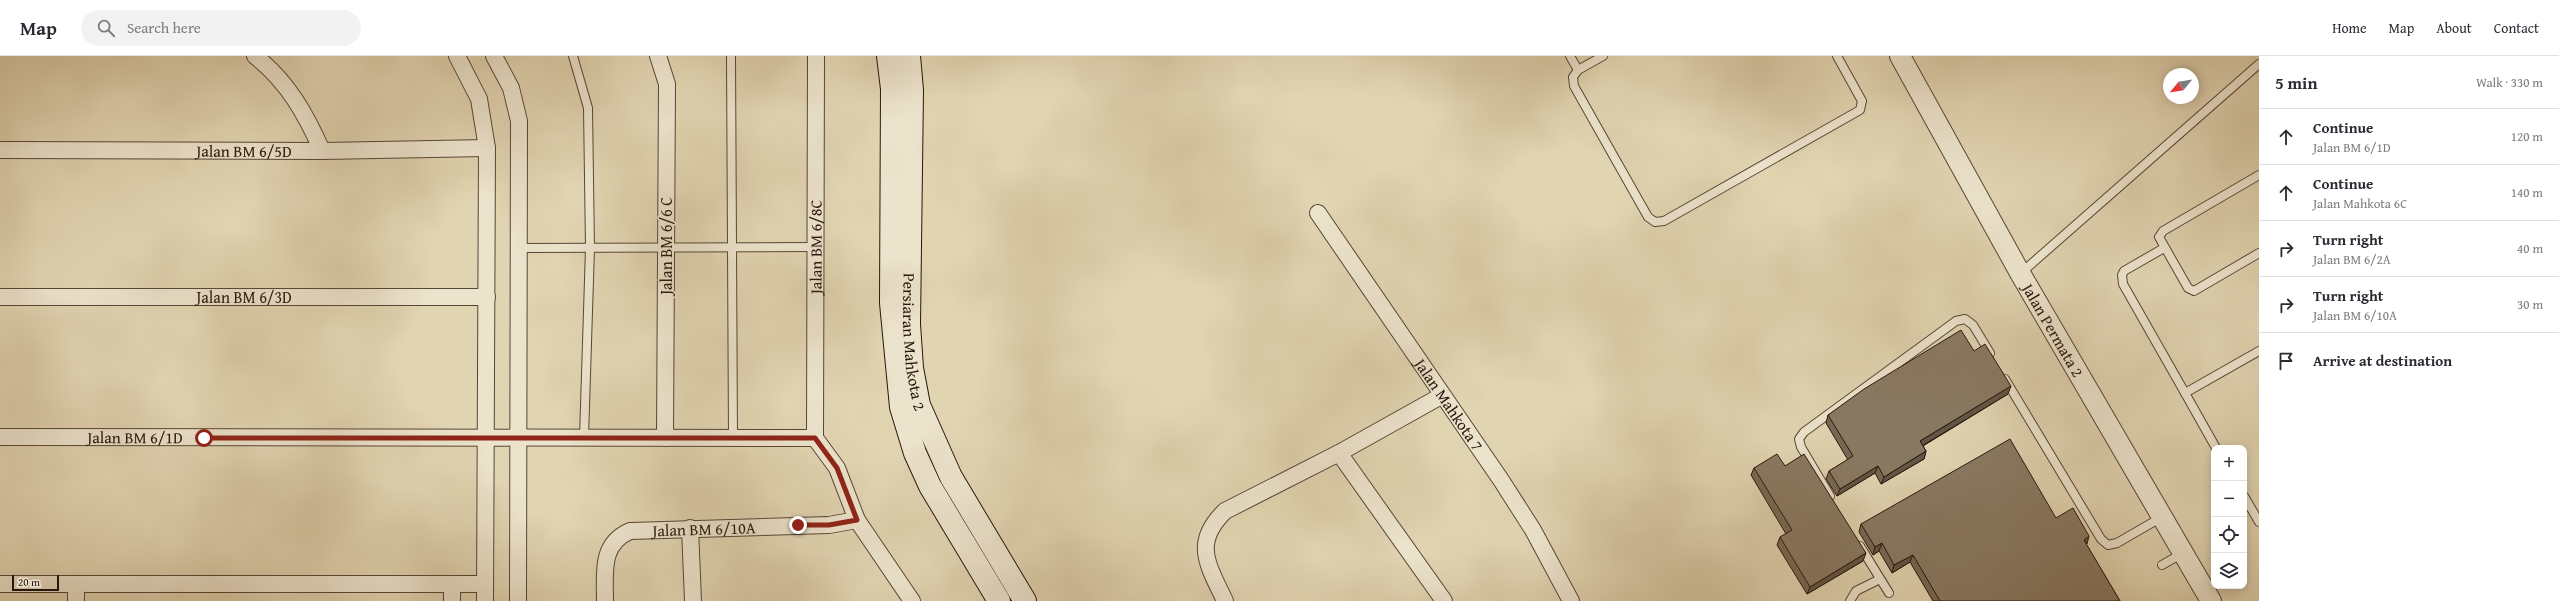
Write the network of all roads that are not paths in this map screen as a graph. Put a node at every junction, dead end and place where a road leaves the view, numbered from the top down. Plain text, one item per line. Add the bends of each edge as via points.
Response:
1 (255, 56) edge
2 (456, 56) edge
3 (494, 56) edge
4 (573, 56) edge
5 (658, 56) edge
6 (731, 56) edge
7 (816, 56) edge
8 (888, 56) edge
9 (909, 56) edge
10 (1570, 56) edge
11 (1602, 56) edge
12 (1837, 56) edge
13 (1900, 56) edge
14 (2259, 64) edge
15 (1578, 70) junction
16 (902, 89) junction
17 (487, 148) junction
18 (0, 150) edge
19 (322, 151) junction
20 (2259, 175) edge
21 (1318, 213) dead end
22 (733, 247) junction
23 (814, 247) junction
24 (518, 248) junction
25 (590, 248) junction
26 (665, 248) junction
27 (2164, 248) junction
28 (2259, 253) edge
29 (2020, 273) junction
30 (0, 297) edge
31 (487, 297) junction
32 (2259, 351) edge
33 (1993, 358) edge
34 (2001, 372) edge
35 (2184, 393) junction
36 (1441, 396) junction
37 (0, 437) edge
38 (486, 438) junction
39 (518, 438) junction
40 (584, 438) junction
41 (665, 438) junction
42 (733, 438) junction
43 (815, 438) junction
44 (2214, 445) edge
45 (1339, 453) junction
46 (2247, 501) edge
47 (1836, 506) edge
48 (2162, 517) junction
49 (857, 520) junction
50 (2259, 522) edge
51 (690, 528) junction
52 (1856, 539) edge
53 (2182, 553) junction
54 (2162, 565) dead end
55 (1880, 579) junction
56 (0, 584) edge
57 (76, 584) junction
58 (452, 584) junction
59 (485, 584) junction
60 (1888, 593) dead end
61 (76, 601) edge
62 (452, 601) edge
63 (484, 601) edge
64 (518, 601) edge
65 (605, 601) edge
66 (693, 601) edge
67 (912, 601) edge
68 (999, 601) edge
69 (1025, 601) edge
70 (1224, 601) edge
71 (1444, 601) edge
72 (1572, 601) edge
73 (1850, 601) edge
74 (2211, 601) edge

1 - 19 street via 272,68 292,93
2 - 17 street via 479,99
3 - 24 street via 511,88 519,121
4 - 25 lane via 588,108
5 - 26 street, Jalan BM 6/6 C via 667,84
6 - 22 lane
7 - 23 street, Jalan BM 6/8C
8 - 16 main road, Persiaran Mahkota 2
9 - 16 main road, Persiaran Mahkota 2
10 - 15 lane
11 - 15 lane
12 - 15 lane via 1862,101 1860,110 1664,221 1655,222 1648,217 1574,86 1573,77
13 - 29 street, Jalan Permata 2
14 - 29 lane
16 - 68 main road, Persiaran Mahkota 2 via 891,303 901,407 915,453 930,486
16 - 69 main road, Persiaran Mahkota 2 via 909,324 912,368 919,405 951,477
17 - 19 street, Jalan BM 6/5D
17 - 31 street
18 - 19 street, Jalan BM 6/5D
20 - 27 lane via 2163,231 2159,237
21 - 36 street, Jalan Mahkota 7
22 - 23 lane
22 - 26 lane
22 - 42 lane
23 - 43 street, Jalan BM 6/8C
24 - 25 lane
24 - 39 street
25 - 26 lane
25 - 40 lane
26 - 41 street, Jalan BM 6/6 C
27 - 28 lane via 2188,288 2194,291
27 - 35 lane via 2124,271 2123,284
29 - 48 street, Jalan Permata 2
30 - 31 street, Jalan BM 6/3D
31 - 38 street
32 - 35 lane
33 - 47 lane via 1973,325 1965,319 1956,321 1804,432 1799,439 1801,447
34 - 48 lane via 2100,539 2108,544 2117,543
35 - 44 lane
36 - 45 street
36 - 72 street, Jalan Mahkota 7 via 1533,530
37 - 38 street, Jalan BM 6/1D
38 - 39 street, Jalan BM 6/1D
38 - 59 street
39 - 40 street, Jalan BM 6/1D
39 - 64 street
40 - 41 street, Jalan BM 6/1D
41 - 42 street, Jalan BM 6/1D
42 - 43 street, Jalan BM 6/1D
43 - 49 street via 837,468
45 - 70 street via 1225,511 1216,519 1206,538 1206,560
45 - 71 street
46 - 50 lane
48 - 53 street, Jalan Permata 2
49 - 51 street, Jalan BM 6/10A via 829,525
49 - 67 street
51 - 65 street, Jalan BM 6/10A via 636,529 620,536 607,555
51 - 66 street
52 - 55 lane
53 - 54 lane
53 - 74 street, Jalan Permata 2
55 - 60 lane
55 - 73 lane via 1856,591
56 - 57 street
57 - 58 street
57 - 61 street
58 - 59 street
58 - 62 street
59 - 63 street

